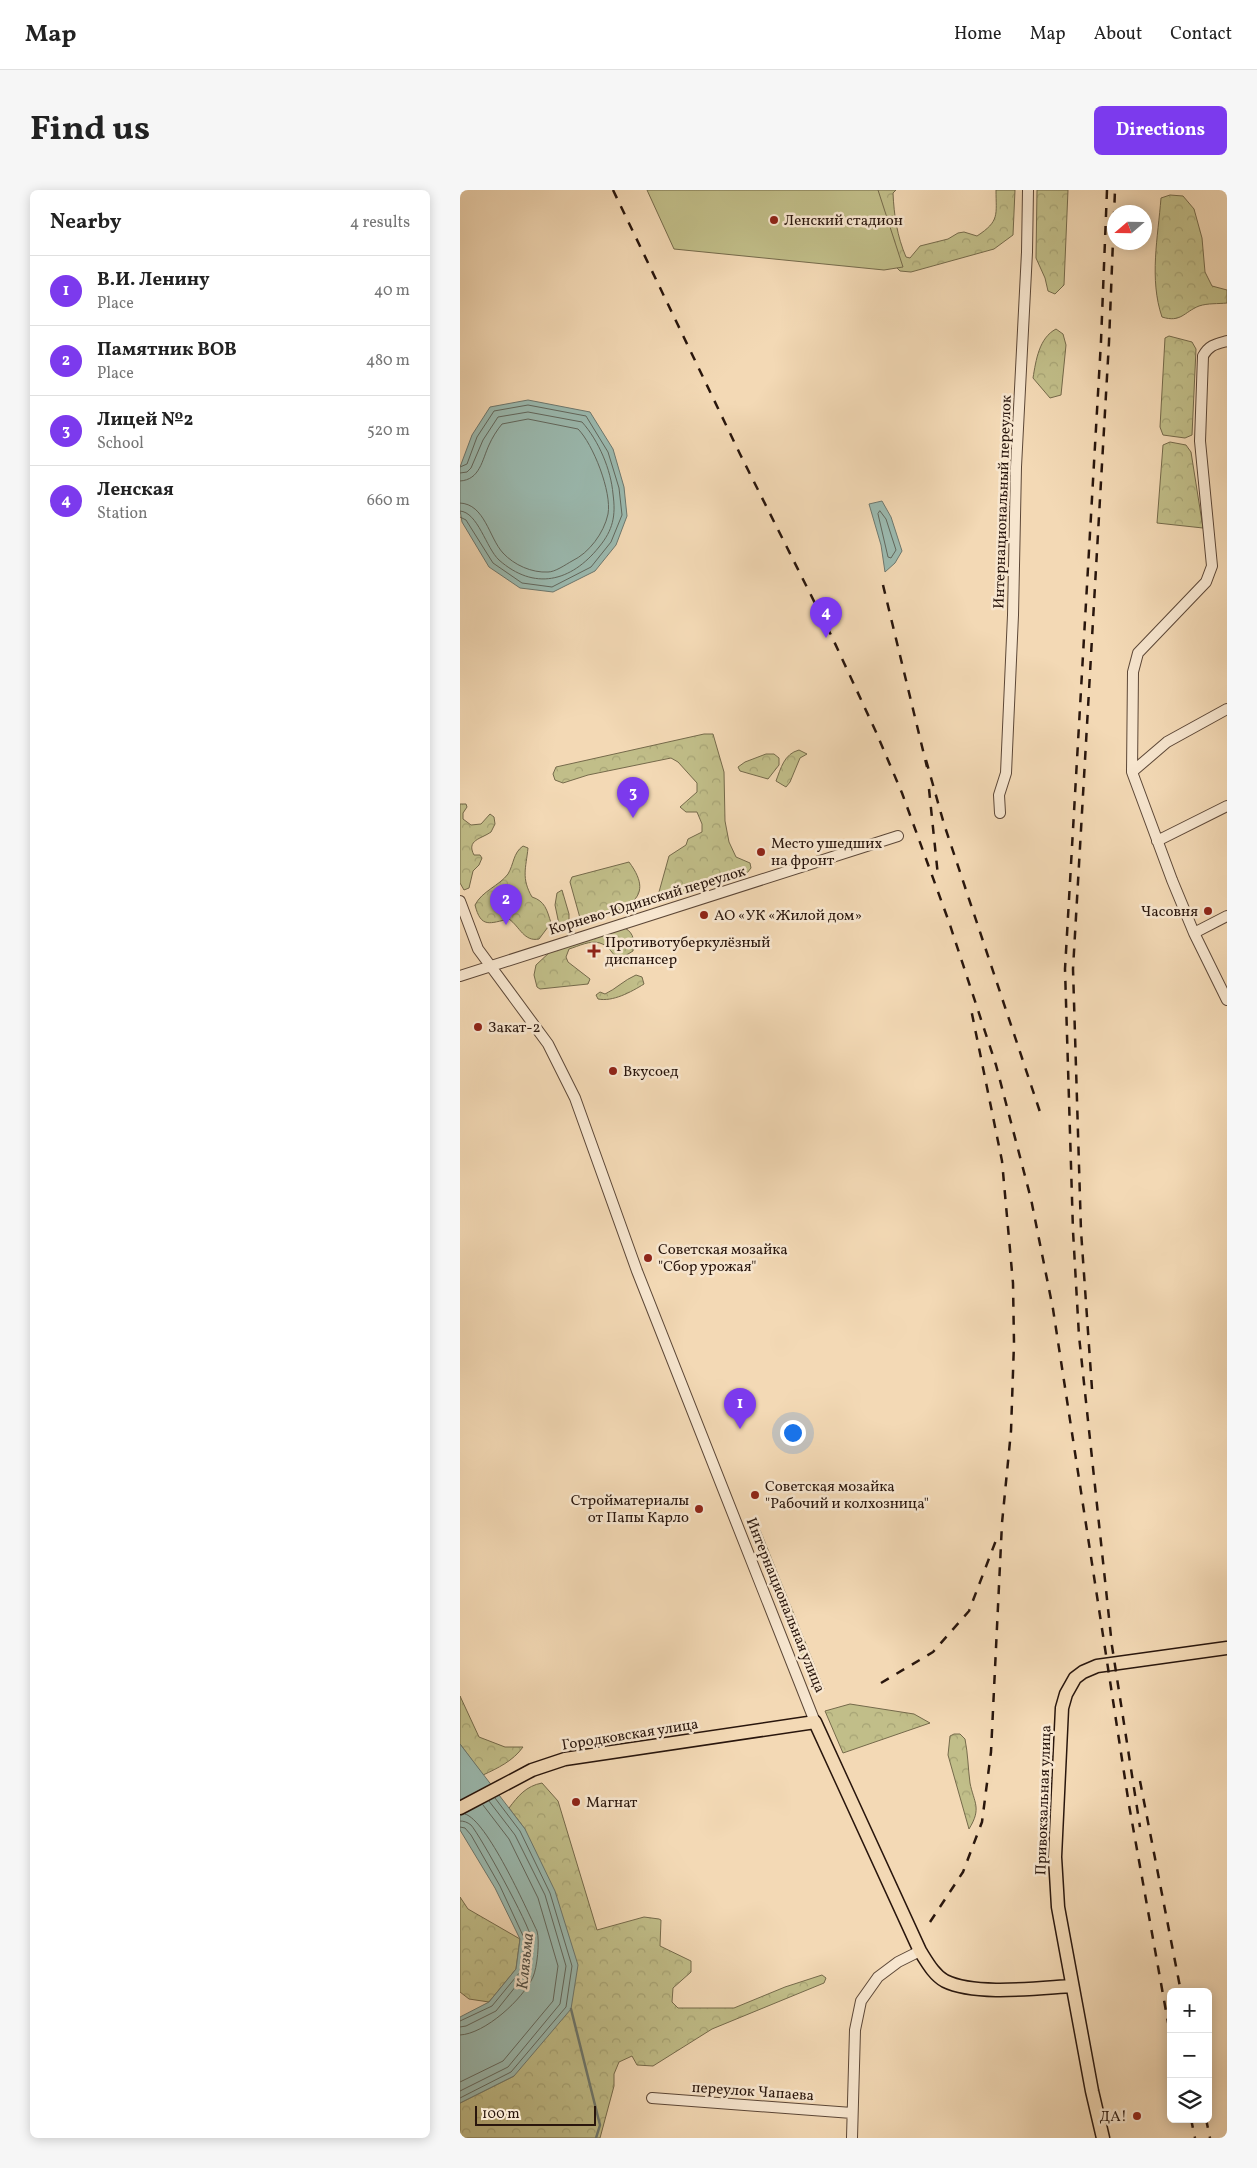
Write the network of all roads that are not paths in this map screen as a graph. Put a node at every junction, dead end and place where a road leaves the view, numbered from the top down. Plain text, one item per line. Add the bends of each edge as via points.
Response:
1 (1028, 190) edge
2 (1227, 341) edge
3 (1227, 709) edge
4 (1132, 772) junction
5 (1227, 806) edge
6 (1000, 813) dead end
7 (898, 836) dead end
8 (1158, 841) junction
9 (460, 901) edge
10 (1227, 916) edge
11 (1194, 933) junction
12 (490, 965) junction
13 (460, 976) edge
14 (1227, 1000) edge
15 (1227, 1648) edge
16 (815, 1722) junction
17 (460, 1808) edge
18 (920, 1951) junction
19 (1072, 1986) junction
20 (652, 2098) dead end
21 (852, 2113) junction
22 (852, 2138) edge
23 (1103, 2138) edge

1 - 6 street, Интернациональный переулок via 1006,773 999,795
2 - 4 street via 1213,345 1204,356 1200,441 1210,575 1138,654 1133,672
3 - 4 street via 1167,742
4 - 8 street
5 - 8 street
7 - 12 street, Корнево-Юдинский переулок
8 - 11 street
9 - 12 street, Интернациональная улица via 478,949
10 - 11 street
11 - 14 street
12 - 13 street, Корнево-Юдинский переулок
12 - 16 street, Интернациональная улица via 548,1044 574,1098 638,1271
15 - 19 main road, Привокзальная улица via 1097,1666 1075,1678 1066,1694 1060,1726 1055,1857 1058,1907
16 - 17 main road, Городковская улица via 571,1758 515,1778
16 - 18 main road, Интернациональная улица
18 - 19 main road, Интернациональная улица via 932,1970 943,1980 958,1986 1006,1989
18 - 21 street via 878,1977 861,2001 855,2030
19 - 23 main road, Привокзальная улица
20 - 21 street, переулок Чапаева
21 - 22 street

